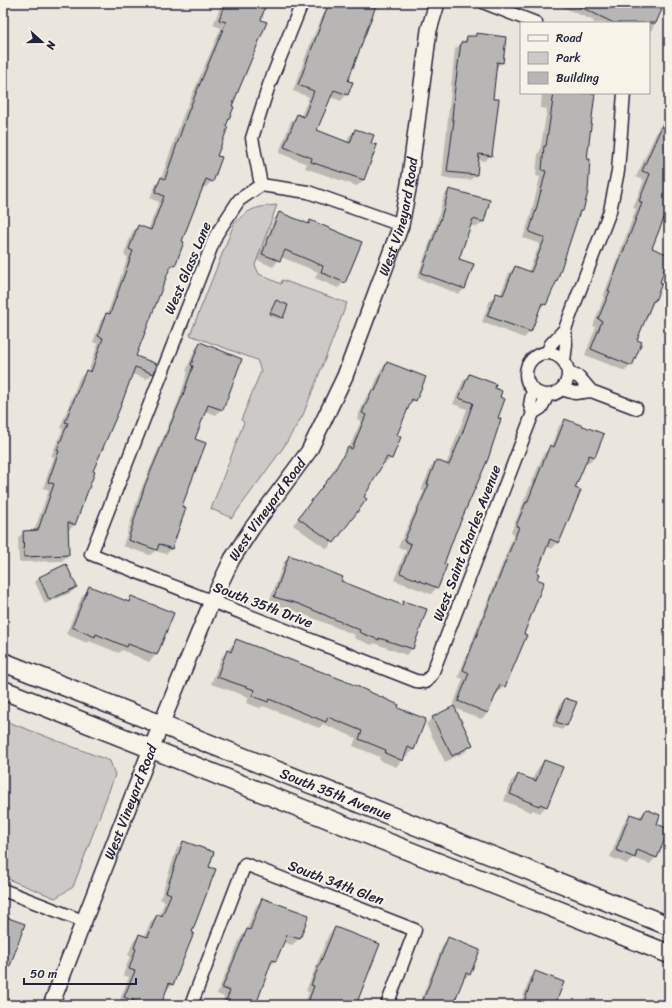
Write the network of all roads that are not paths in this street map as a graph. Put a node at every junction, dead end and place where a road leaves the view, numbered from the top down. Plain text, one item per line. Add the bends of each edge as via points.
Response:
1 (302, 3) edge
2 (437, 3) edge
3 (485, 3) edge
4 (533, 22) edge
5 (624, 94) edge
6 (261, 185) junction
7 (401, 225) junction
8 (565, 329) junction
9 (547, 353) junction
10 (566, 367) junction
11 (533, 389) junction
12 (562, 389) junction
13 (591, 391) junction
14 (548, 395) junction
15 (636, 408) dead end
16 (533, 413) junction
17 (91, 554) joint
18 (212, 601) junction
19 (3, 662) edge
20 (426, 682) joint
21 (3, 690) edge
22 (161, 725) junction
23 (151, 749) junction
24 (3, 890) edge
25 (83, 921) junction
26 (669, 926) edge
27 (669, 954) edge
28 (51, 1005) edge
29 (192, 1005) edge
30 (387, 1005) edge

1 - 6 street via 269,85 252,138
2 - 7 street, West Vineyard Road via 429,30 412,165
3 - 4 street
5 - 8 street via 618,171 610,211
6 - 7 street via 308,192
6 - 17 street, West Glass Lane via 239,200 216,235
7 - 18 street, West Vineyard Road via 345,376 313,445 252,528 232,559
8 - 9 street via 551,344
8 - 10 street
9 - 10 street via 554,354
9 - 11 street via 534,358 527,370 529,384
10 - 12 street via 565,385
10 - 13 street
11 - 14 street
11 - 16 street, West Saint Charles Avenue via 530,405
12 - 13 street via 576,392
12 - 14 street
13 - 15 street
14 - 16 street, West Saint Charles Avenue via 541,408
16 - 20 street, West Saint Charles Avenue via 432,674
17 - 18 street, South 35th Drive
18 - 20 street, South 35th Drive via 416,681
18 - 22 street, West Vineyard Road
19 - 22 main road, South 35th Avenue
21 - 23 main road, South 35th Avenue
22 - 23 street, West Vineyard Road
22 - 26 main road, South 35th Avenue
23 - 25 street, West Vineyard Road
23 - 27 main road, South 35th Avenue
24 - 25 street
25 - 28 street, West Vineyard Road
29 - 30 street, South 34th Glen via 245,864 415,930

